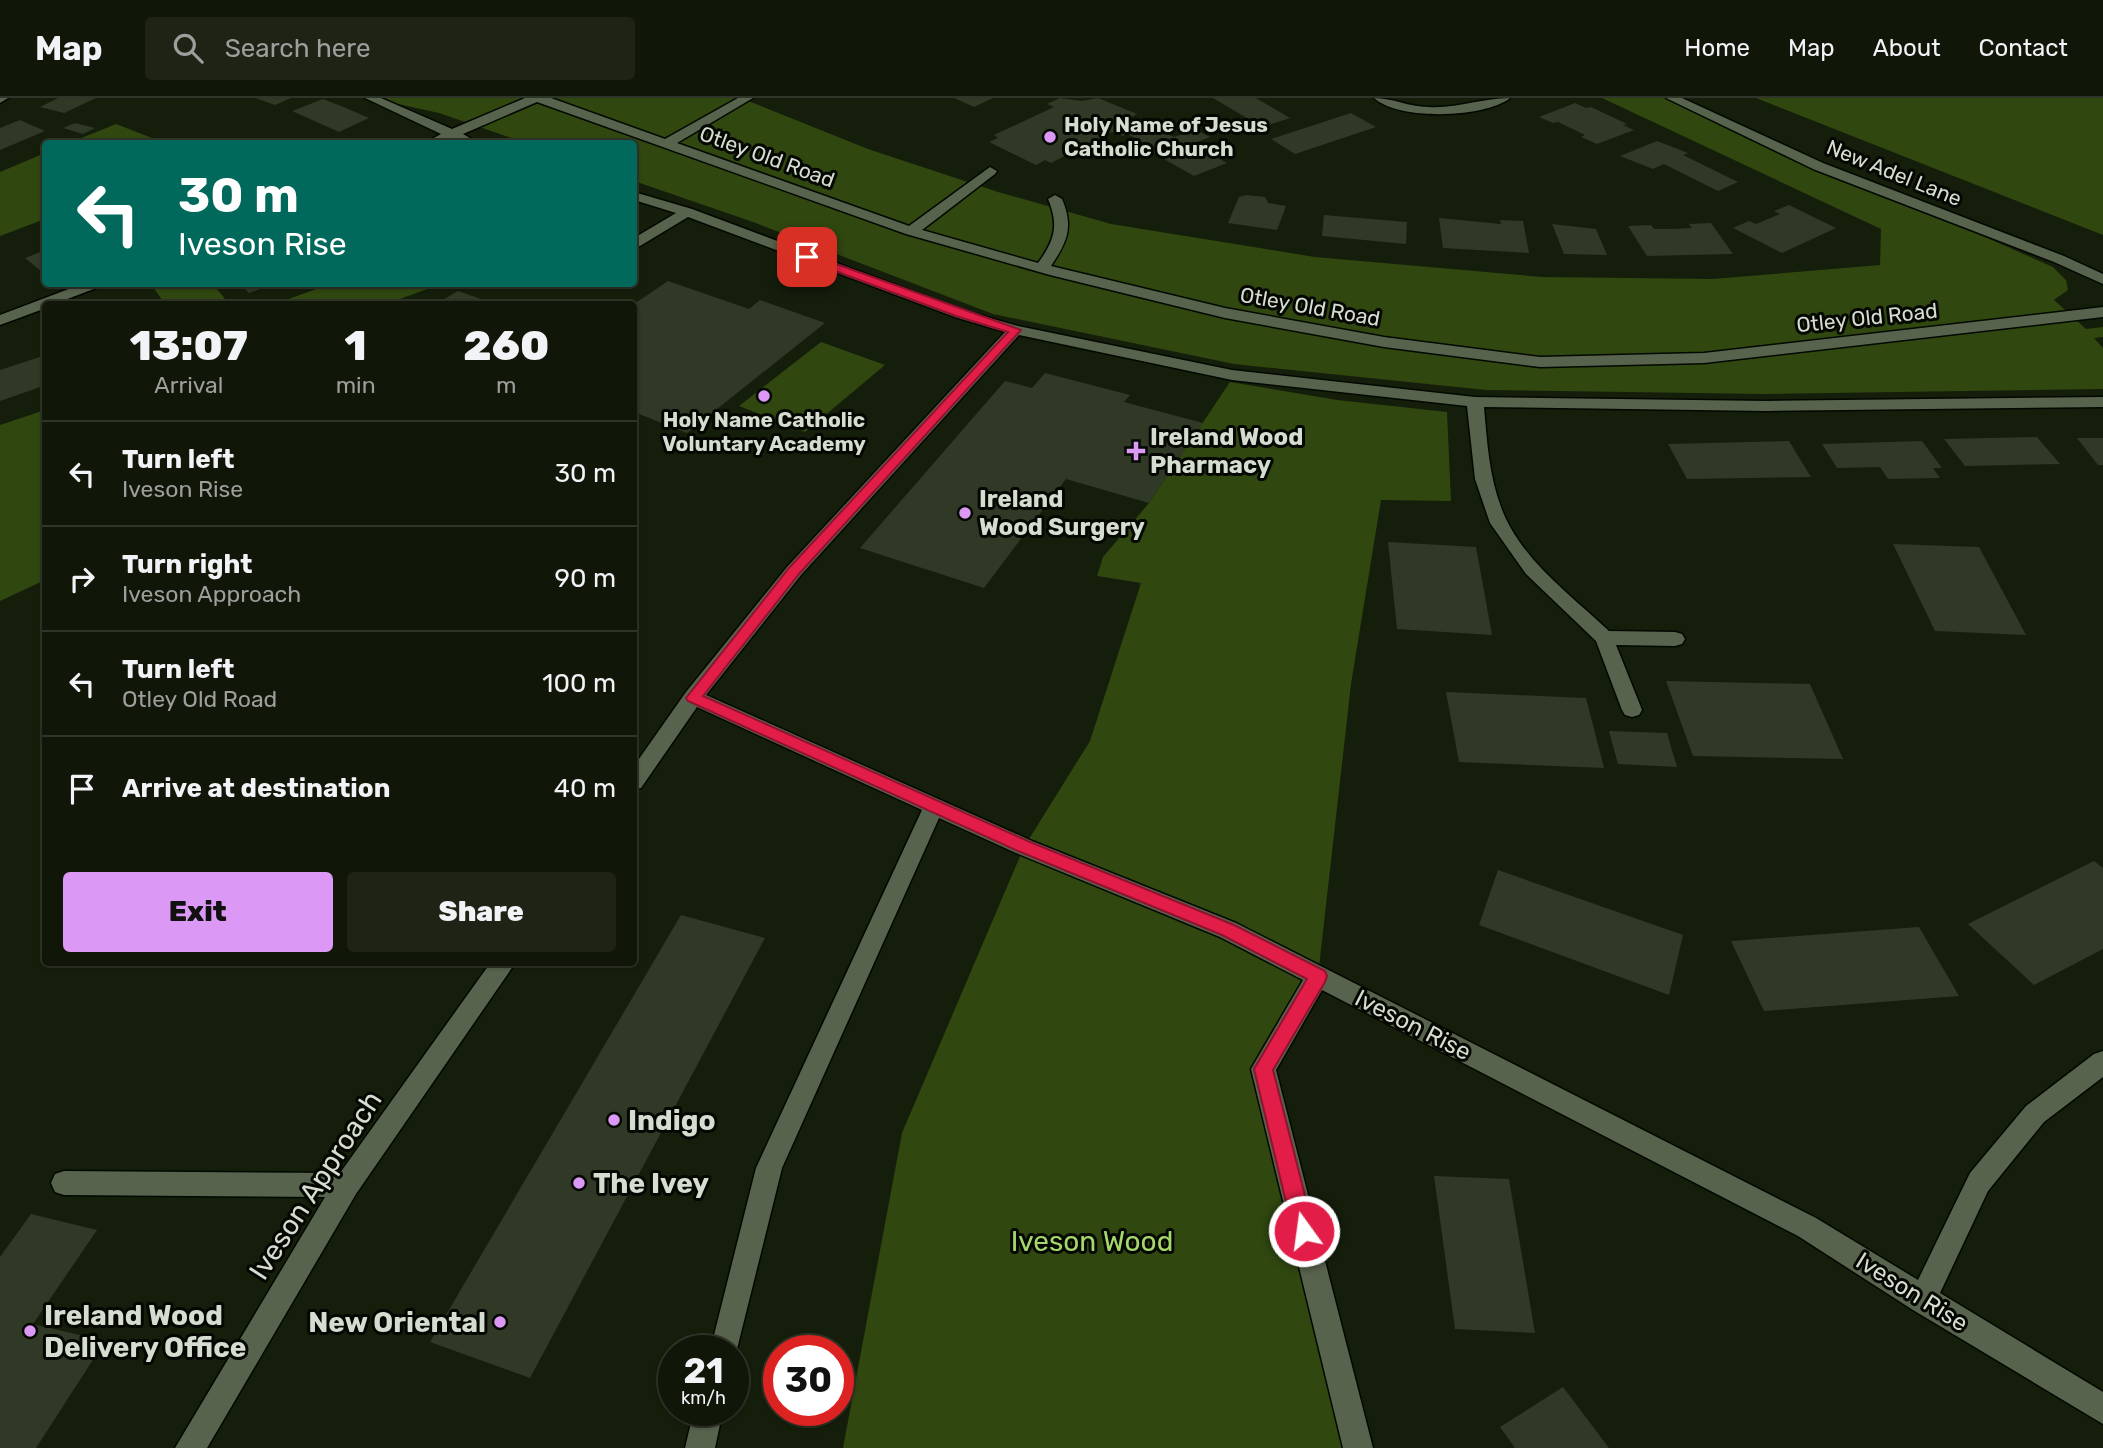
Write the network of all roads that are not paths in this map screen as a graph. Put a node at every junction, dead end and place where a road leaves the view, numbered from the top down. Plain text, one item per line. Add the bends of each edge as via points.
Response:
1 (371, 98) edge
2 (537, 98) edge
3 (747, 98) edge
4 (1380, 98) edge
5 (1504, 98) edge
6 (1672, 98) edge
7 (450, 135) junction
8 (438, 140) edge
9 (463, 140) edge
10 (667, 143) junction
11 (990, 171) dead end
12 (637, 197) edge
13 (1055, 199) dead end
14 (687, 212) junction
15 (911, 231) junction
16 (637, 242) edge
17 (1042, 268) junction
18 (2103, 280) edge
19 (85, 287) edge
20 (49, 301) edge
21 (42, 304) edge
22 (2103, 312) edge
23 (0, 320) edge
24 (1016, 330) junction
25 (1475, 402) junction
26 (2103, 402) edge
27 (1604, 638) junction
28 (1675, 639) dead end
29 (693, 698) junction
30 (1632, 710) dead end
31 (637, 778) edge
32 (934, 806) junction
33 (502, 966) edge
34 (1318, 976) junction
35 (2103, 1062) edge
36 (64, 1183) dead end
37 (347, 1185) junction
38 (1923, 1300) junction
39 (728, 1335) edge
40 (2103, 1409) edge
41 (705, 1426) edge
42 (190, 1448) edge
43 (700, 1448) edge
44 (1357, 1448) edge

1 - 7 street
2 - 7 street
2 - 10 street, Otley Old Road
3 - 10 street
4 - 5 street via 1430,113
6 - 18 street, New Adel Lane via 1818,166
7 - 8 street
7 - 9 street
10 - 15 street, Otley Old Road
11 - 15 street
12 - 14 street
13 - 17 street via 1064,216 1064,236
14 - 16 street
14 - 24 street via 960,314
15 - 17 street, Otley Old Road
17 - 22 street, Otley Old Road via 1238,315 1384,342 1540,362 1704,358
19 - 20 street
21 - 23 street
24 - 25 street via 1232,375
24 - 29 street via 794,571
25 - 26 street via 1766,406
25 - 27 street via 1483,475 1498,521 1516,550
27 - 28 street
27 - 30 street
29 - 31 street
29 - 32 street, Iveson Rise
32 - 34 street, Iveson Rise via 1228,930
32 - 39 street via 769,1168
33 - 37 street, Iveson Approach
34 - 38 street, Iveson Rise via 1807,1227
34 - 44 street via 1263,1069
35 - 38 street via 2035,1114 1979,1182
36 - 37 street
37 - 42 street, Iveson Approach
38 - 40 street, Iveson Rise
41 - 43 street

